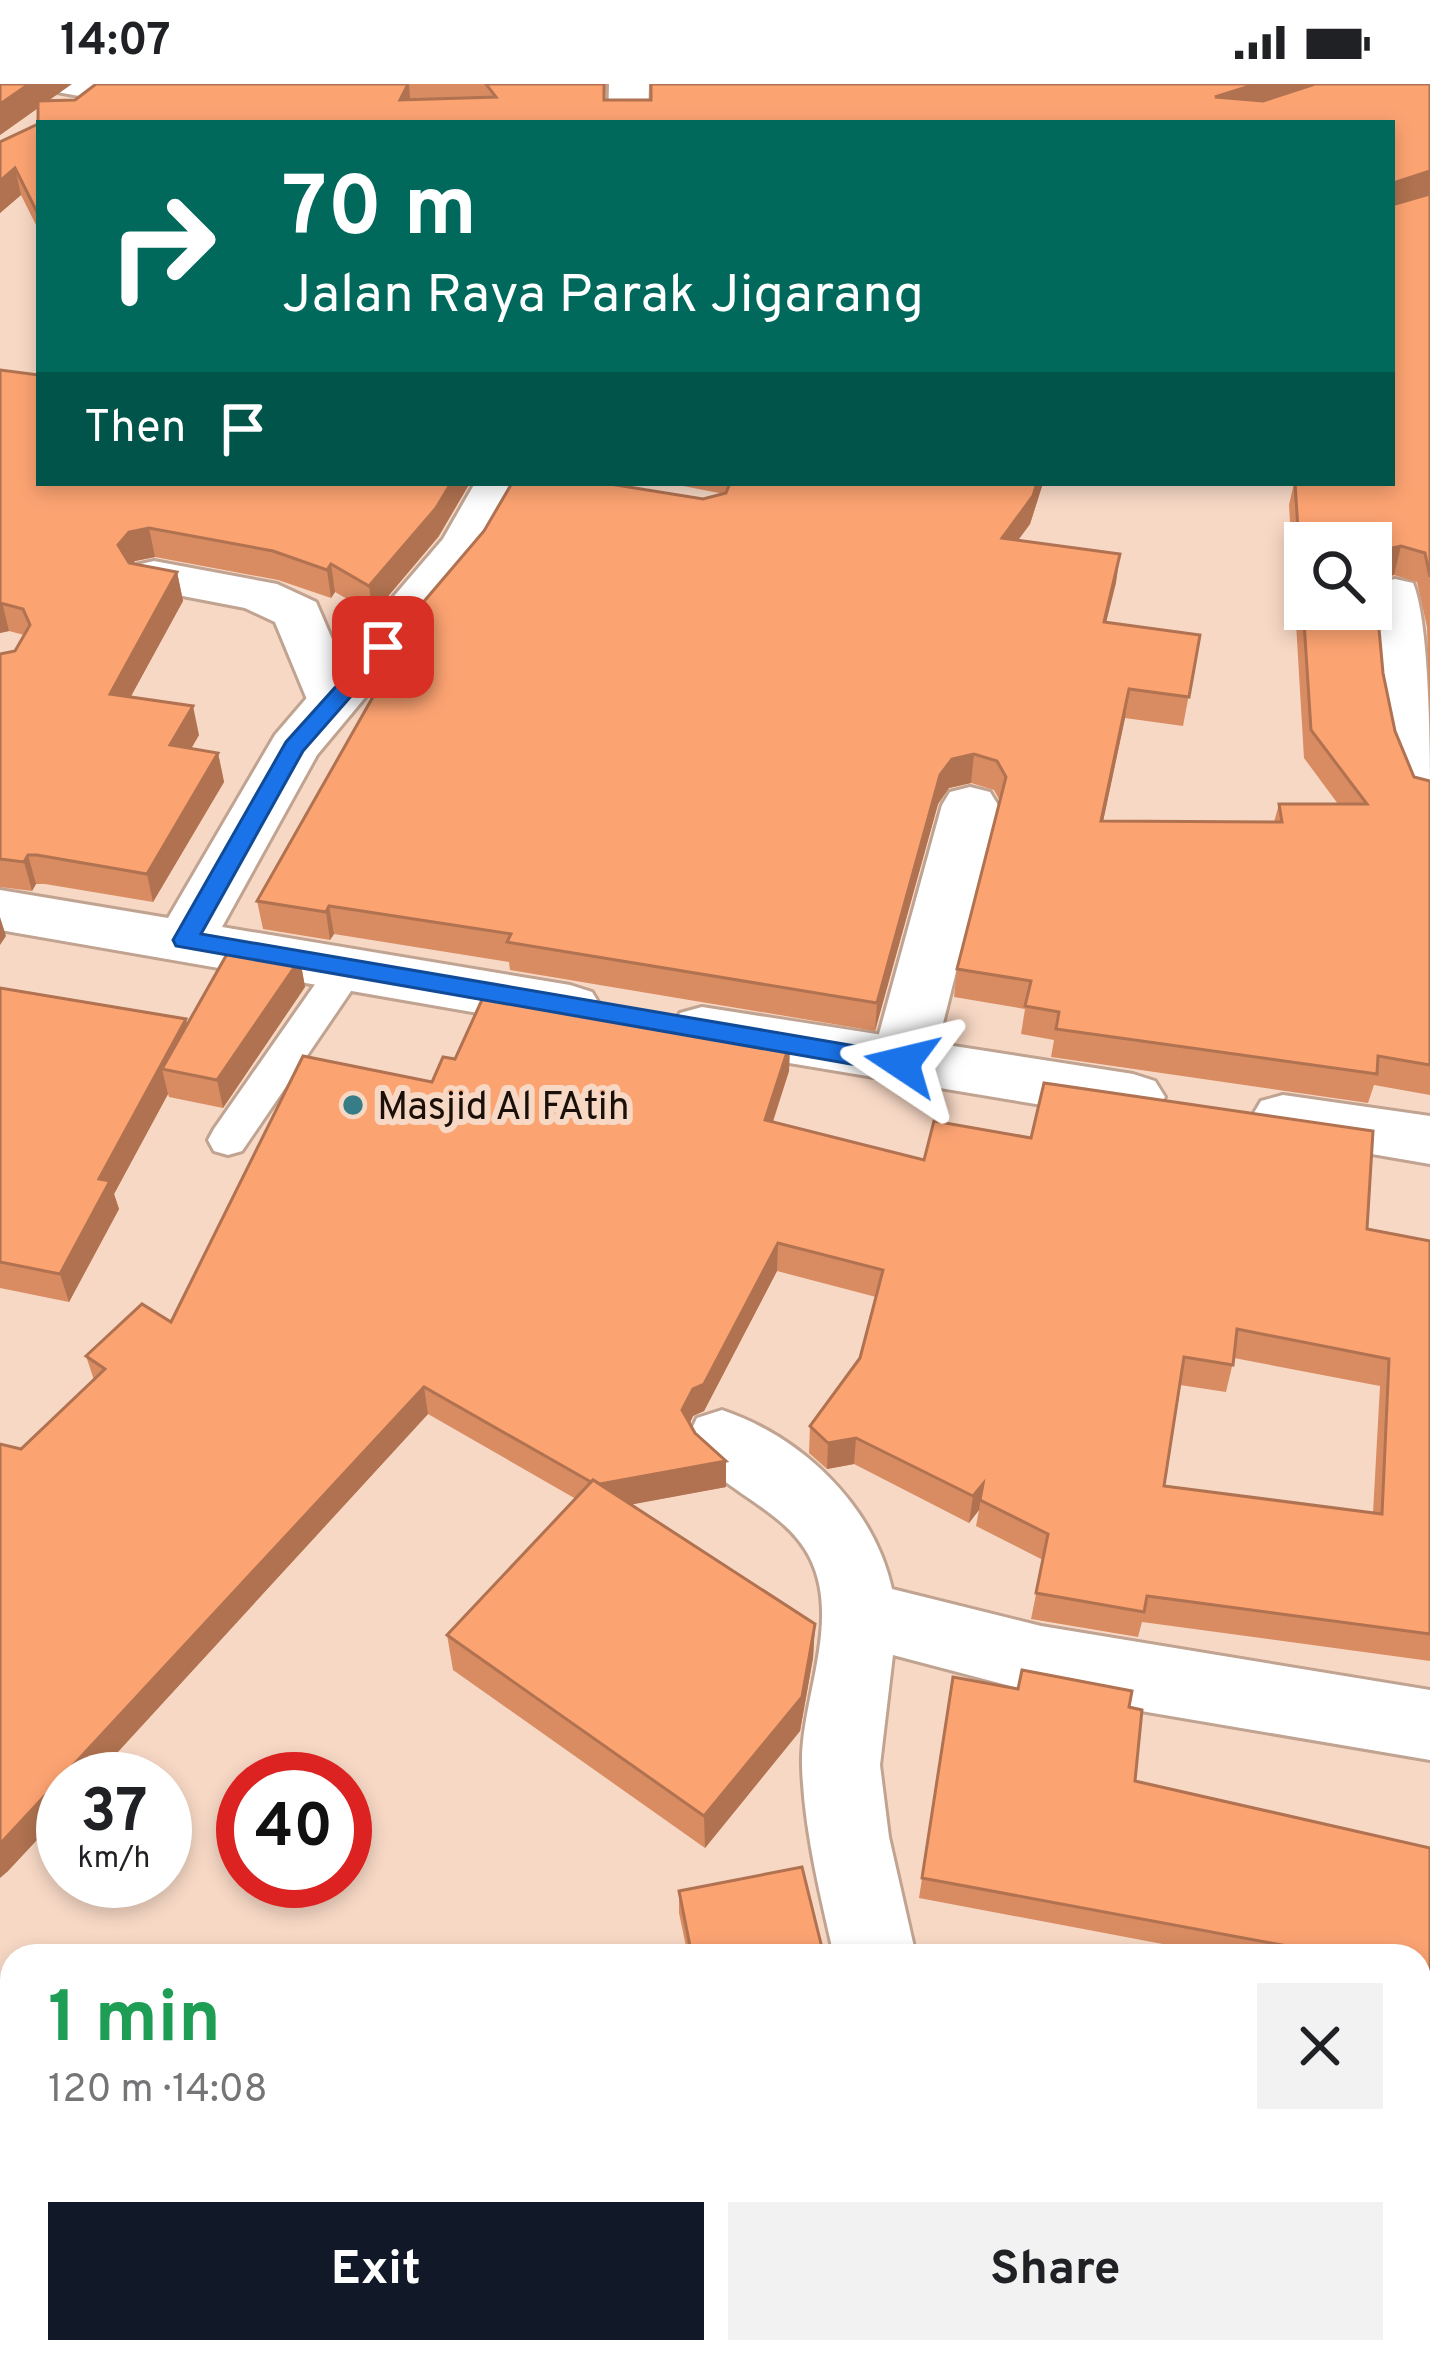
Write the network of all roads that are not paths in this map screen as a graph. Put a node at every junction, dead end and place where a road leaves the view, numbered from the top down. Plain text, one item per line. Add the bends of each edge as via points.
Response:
1 (629, 84) edge
2 (93, 86) edge
3 (55, 120) edge
4 (628, 120) edge
5 (498, 486) edge
6 (154, 576) edge
7 (1395, 594) dead end
8 (332, 701) junction
9 (1430, 791) edge
10 (970, 805) dead end
11 (0, 910) edge
12 (185, 940) junction
13 (346, 969) junction
14 (902, 1063) junction
15 (228, 1140) dead end
16 (1430, 1140) edge
17 (722, 1439) dead end
18 (860, 1614) junction
19 (1430, 1725) edge
20 (871, 1944) edge

1 - 4 street
2 - 3 street
5 - 8 street via 464,545
6 - 8 street via 280,600 298,613
7 - 9 street
8 - 12 street via 283,764
10 - 14 street
11 - 12 street
12 - 13 street
13 - 14 street
13 - 15 lane
14 - 16 street
17 - 18 street via 813,1504 850,1554
18 - 19 street via 1041,1660
18 - 20 street via 841,1761

